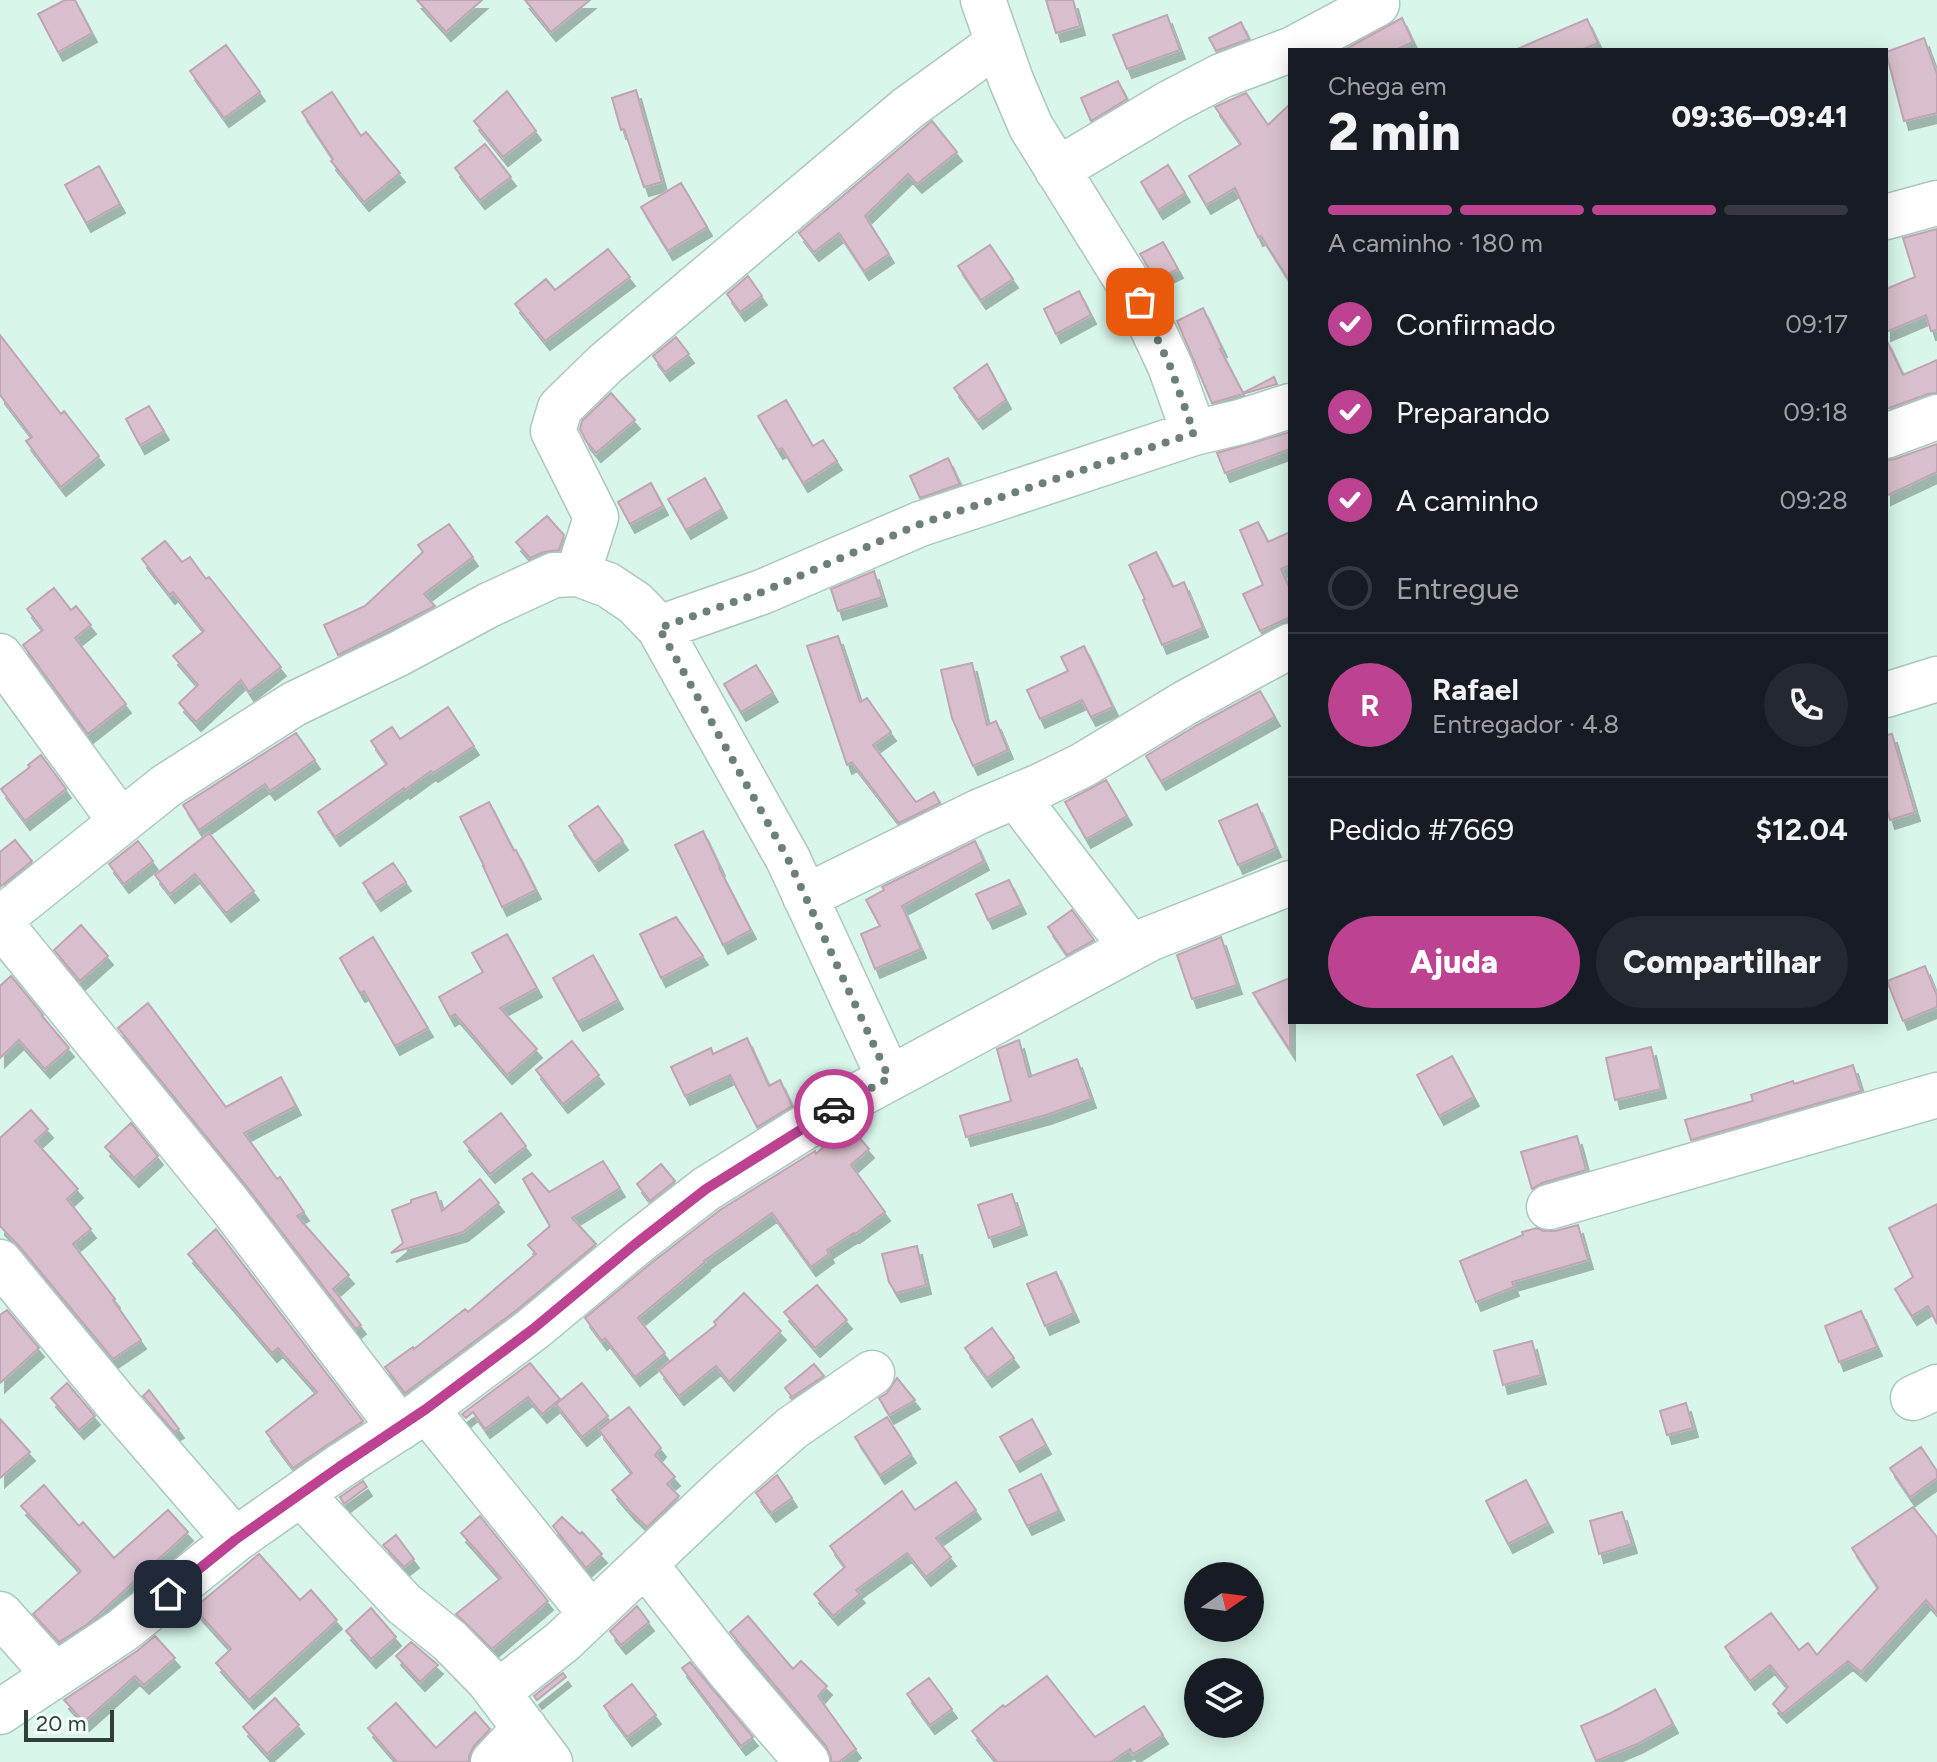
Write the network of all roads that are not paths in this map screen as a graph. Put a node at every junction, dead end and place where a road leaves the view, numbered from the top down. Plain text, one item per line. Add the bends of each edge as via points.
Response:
1 (983, 0) edge
2 (1377, 4) dead end
3 (998, 43) junction
4 (1294, 48) edge
5 (1288, 51) edge
6 (1057, 170) junction
7 (1937, 203) edge
8 (1888, 216) edge
9 (1288, 407) edge
10 (1937, 417) edge
11 (1194, 433) junction
12 (1888, 435) edge
13 (578, 574) junction
14 (659, 628) junction
15 (1288, 647) edge
16 (0, 656) edge
17 (1937, 680) edge
18 (1888, 694) edge
19 (1016, 796) junction
20 (121, 822) junction
21 (1288, 884) edge
22 (805, 897) junction
23 (0, 921) edge
24 (1132, 948) junction
25 (889, 1078) junction
26 (1937, 1095) edge
27 (1549, 1207) dead end
28 (0, 1262) edge
29 (872, 1373) dead end
30 (413, 1418) junction
31 (301, 1494) junction
32 (235, 1540) junction
33 (645, 1564) junction
34 (0, 1614) edge
35 (591, 1614) junction
36 (55, 1675) junction
37 (498, 1692) junction
38 (0, 1712) edge
39 (538, 1745) edge
40 (493, 1762) edge
41 (807, 1762) edge

1 - 3 street
2 - 4 street
3 - 6 street via 1031,127
3 - 13 street via 908,108 560,408 553,431 596,517
5 - 6 street via 1221,76
6 - 11 street via 1140,302
7 - 8 street
9 - 11 street
10 - 12 street
11 - 14 street via 920,524 762,592
13 - 14 street via 635,603
13 - 20 street via 554,575 294,704 166,786
14 - 22 street
15 - 19 street via 1083,765
16 - 20 street
17 - 18 street
19 - 22 street
19 - 24 street
20 - 23 street
21 - 24 street
22 - 25 street
23 - 30 street via 229,1204
24 - 25 street
25 - 30 street via 706,1189
26 - 27 street
28 - 32 street
29 - 33 street via 792,1428
30 - 31 street
30 - 35 street
31 - 32 street
31 - 37 street via 404,1604 450,1641
32 - 36 street via 123,1630
33 - 35 street
33 - 41 street
34 - 36 street
35 - 37 street
36 - 38 street
37 - 39 street
39 - 40 street

